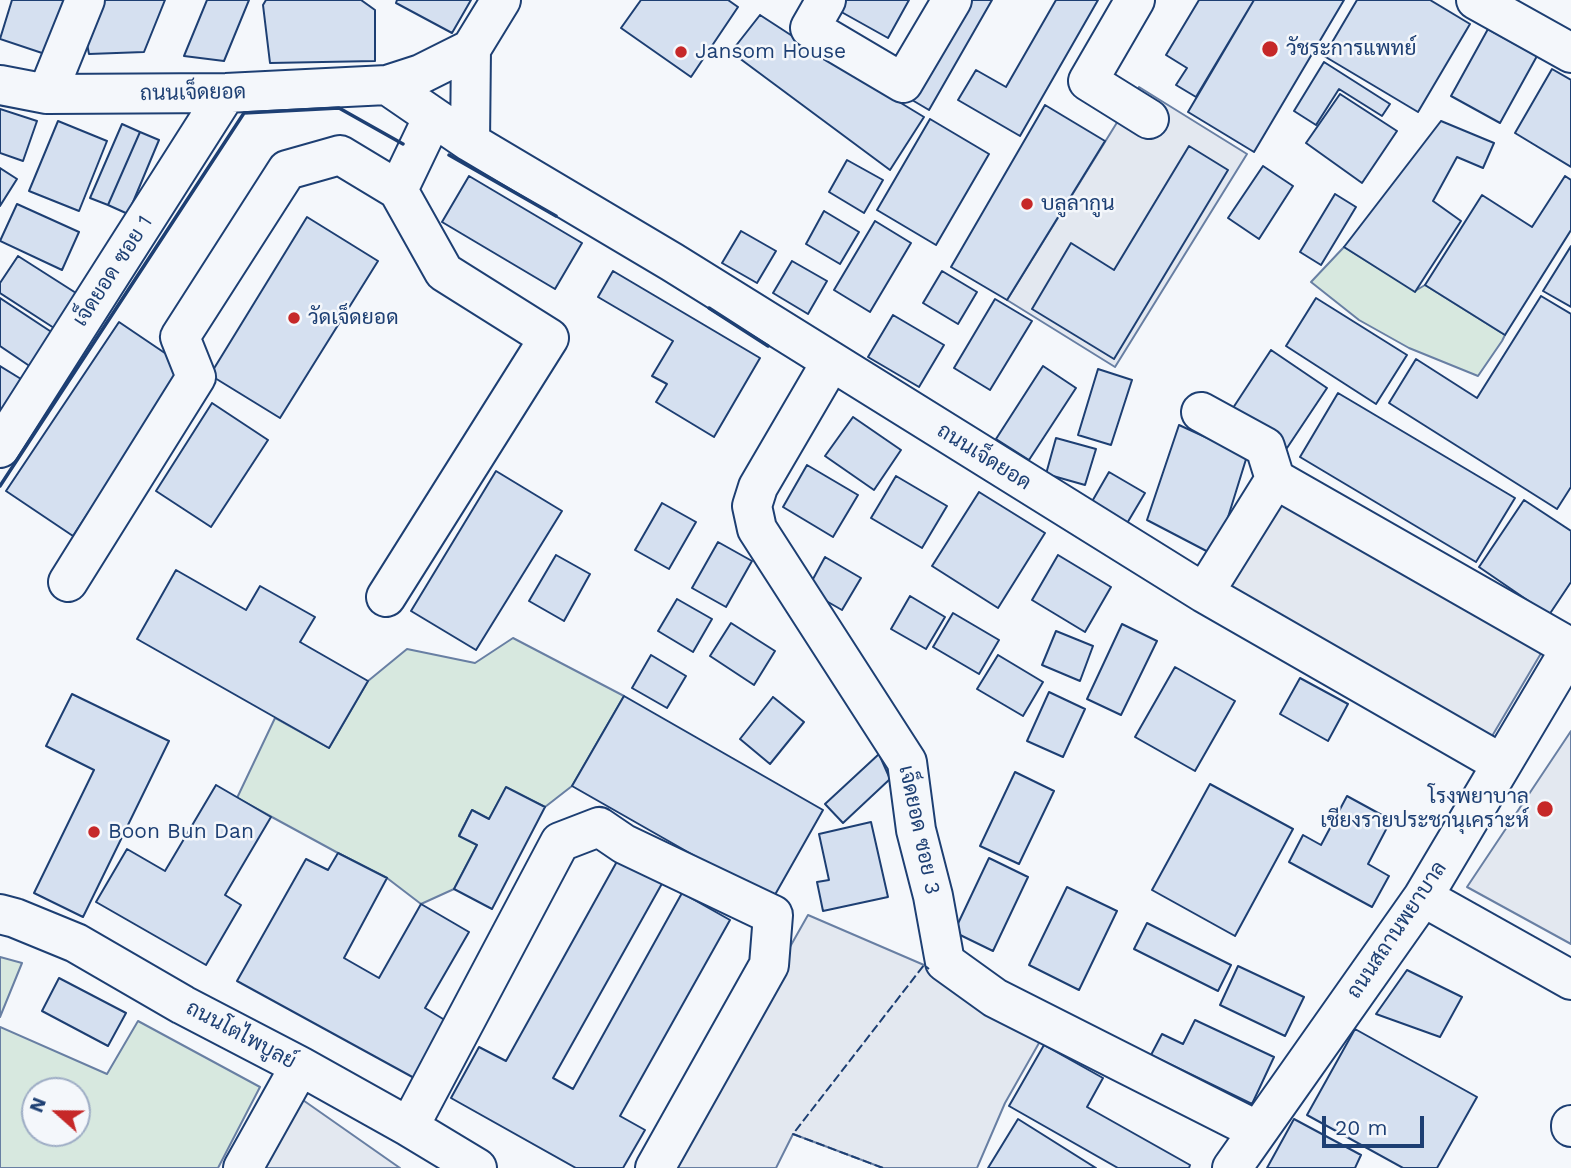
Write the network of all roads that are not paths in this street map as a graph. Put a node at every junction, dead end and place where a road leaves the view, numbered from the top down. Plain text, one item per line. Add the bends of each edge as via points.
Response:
1 (85, 0) edge
2 (501, 0) edge
3 (826, 0) edge
4 (1135, 0) edge
5 (1476, 0) edge
6 (939, 7) edge
7 (1515, 9) edge
8 (471, 49) junction
9 (1571, 53) edge
10 (0, 85) edge
11 (387, 85) junction
12 (226, 93) junction
13 (47, 94) junction
14 (433, 117) junction
15 (1149, 119) dead end
16 (470, 142) junction
17 (398, 190) junction
18 (831, 362) junction
19 (1201, 412) dead end
20 (0, 448) edge
21 (1275, 479) junction
22 (68, 582) dead end
23 (1204, 593) junction
24 (386, 597) dead end
25 (1571, 648) edge
26 (1502, 764) junction
27 (1423, 897) junction
28 (0, 914) edge
29 (1571, 980) edge
30 (300, 1066) junction
31 (409, 1127) junction
32 (1258, 1131) junction
33 (243, 1168) edge
34 (477, 1168) edge
35 (655, 1168) edge
36 (1232, 1168) edge

1 - 13 street
2 - 8 street
3 - 6 street via 810,28 903,83
4 - 15 street via 1087,81
5 - 7 street
7 - 9 street
8 - 11 street, ถนนเจ็ดยอด
8 - 16 street
10 - 13 street, ถนนเจ็ดยอด
11 - 12 street, ถนนเจ็ดยอด
11 - 14 street, ถนนเจ็ดยอด
12 - 13 street, ถนนเจ็ดยอด
12 - 20 street, เจ็ดยอด ซอย 1
14 - 16 street, ถนนเจ็ดยอด
14 - 17 street
16 - 18 street, ถนนเจ็ดยอด
17 - 22 street via 340,155 287,170 180,337 196,377
17 - 24 street via 444,272 549,338
18 - 23 street, ถนนเจ็ดยอด
18 - 32 street, เจ็ดยอด ซอย 3 via 758,487 752,506 757,529 907,762 916,830 945,962 995,998
19 - 21 street via 1265,447
21 - 23 street
21 - 25 street
23 - 26 street, ถนนเจ็ดยอด
25 - 26 street, ถนนสถานพยาบาล
26 - 27 street, ถนนสถานพยาบาล
27 - 29 street
27 - 32 street, ถนนสถานพยาบาล
28 - 30 street, ถนนโตไพบูลย์ via 76,943
30 - 31 street, ถนนโตไพบูลย์
30 - 33 street
31 - 34 street, ถนนโตไพบูลย์
31 - 35 street via 560,842 599,827 624,844 773,915 769,965
32 - 36 street, ถนนสถานพยาบาล

